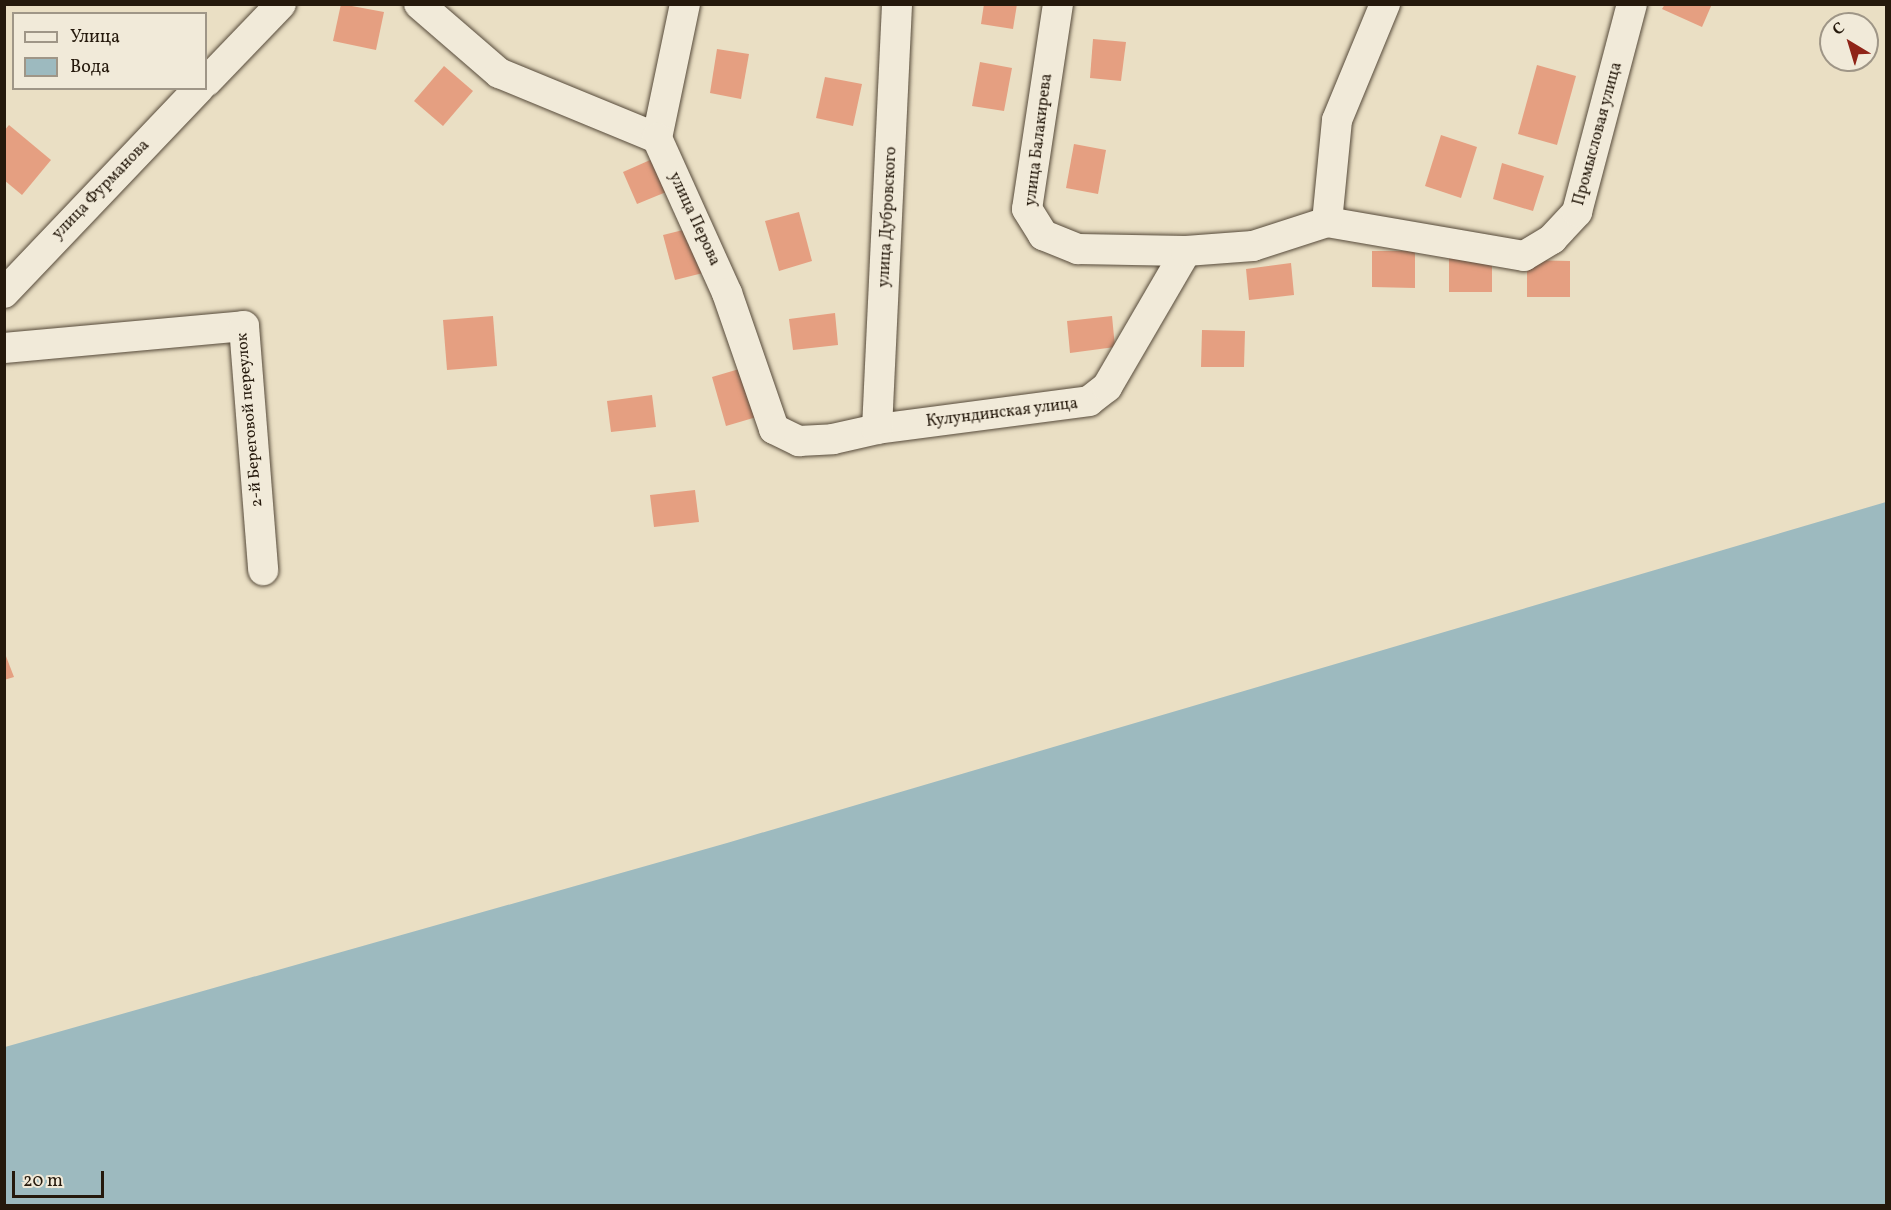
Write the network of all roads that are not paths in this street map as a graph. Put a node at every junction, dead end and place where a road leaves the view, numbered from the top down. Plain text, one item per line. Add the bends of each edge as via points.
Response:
1 (281, 4) edge
2 (418, 4) edge
3 (685, 4) edge
4 (897, 4) edge
5 (1058, 4) edge
6 (1385, 4) edge
7 (1632, 4) edge
8 (207, 81) edge
9 (198, 90) edge
10 (657, 138) junction
11 (1327, 222) junction
12 (1186, 250) junction
13 (4, 293) edge
14 (4, 348) edge
15 (774, 429) joint
16 (877, 429) junction
17 (263, 570) dead end

1 - 8 street
2 - 10 street via 499,73
3 - 10 street
4 - 16 street, улица Дубровского
5 - 12 street, улица Балакирева via 1027,209 1043,235 1078,249
6 - 11 street via 1337,120
7 - 11 street, Промысловая улица via 1577,212 1552,239 1524,256
9 - 13 street, улица Фурманова
10 - 15 street, улица Перова via 727,293
11 - 12 street, улица Балакирева via 1253,246
12 - 16 street, Кулундинская улица via 1107,387 1089,401
14 - 17 street, 2-й Береговой переулок via 244,326
15 - 16 street, Кулундинская улица via 799,441 833,439

